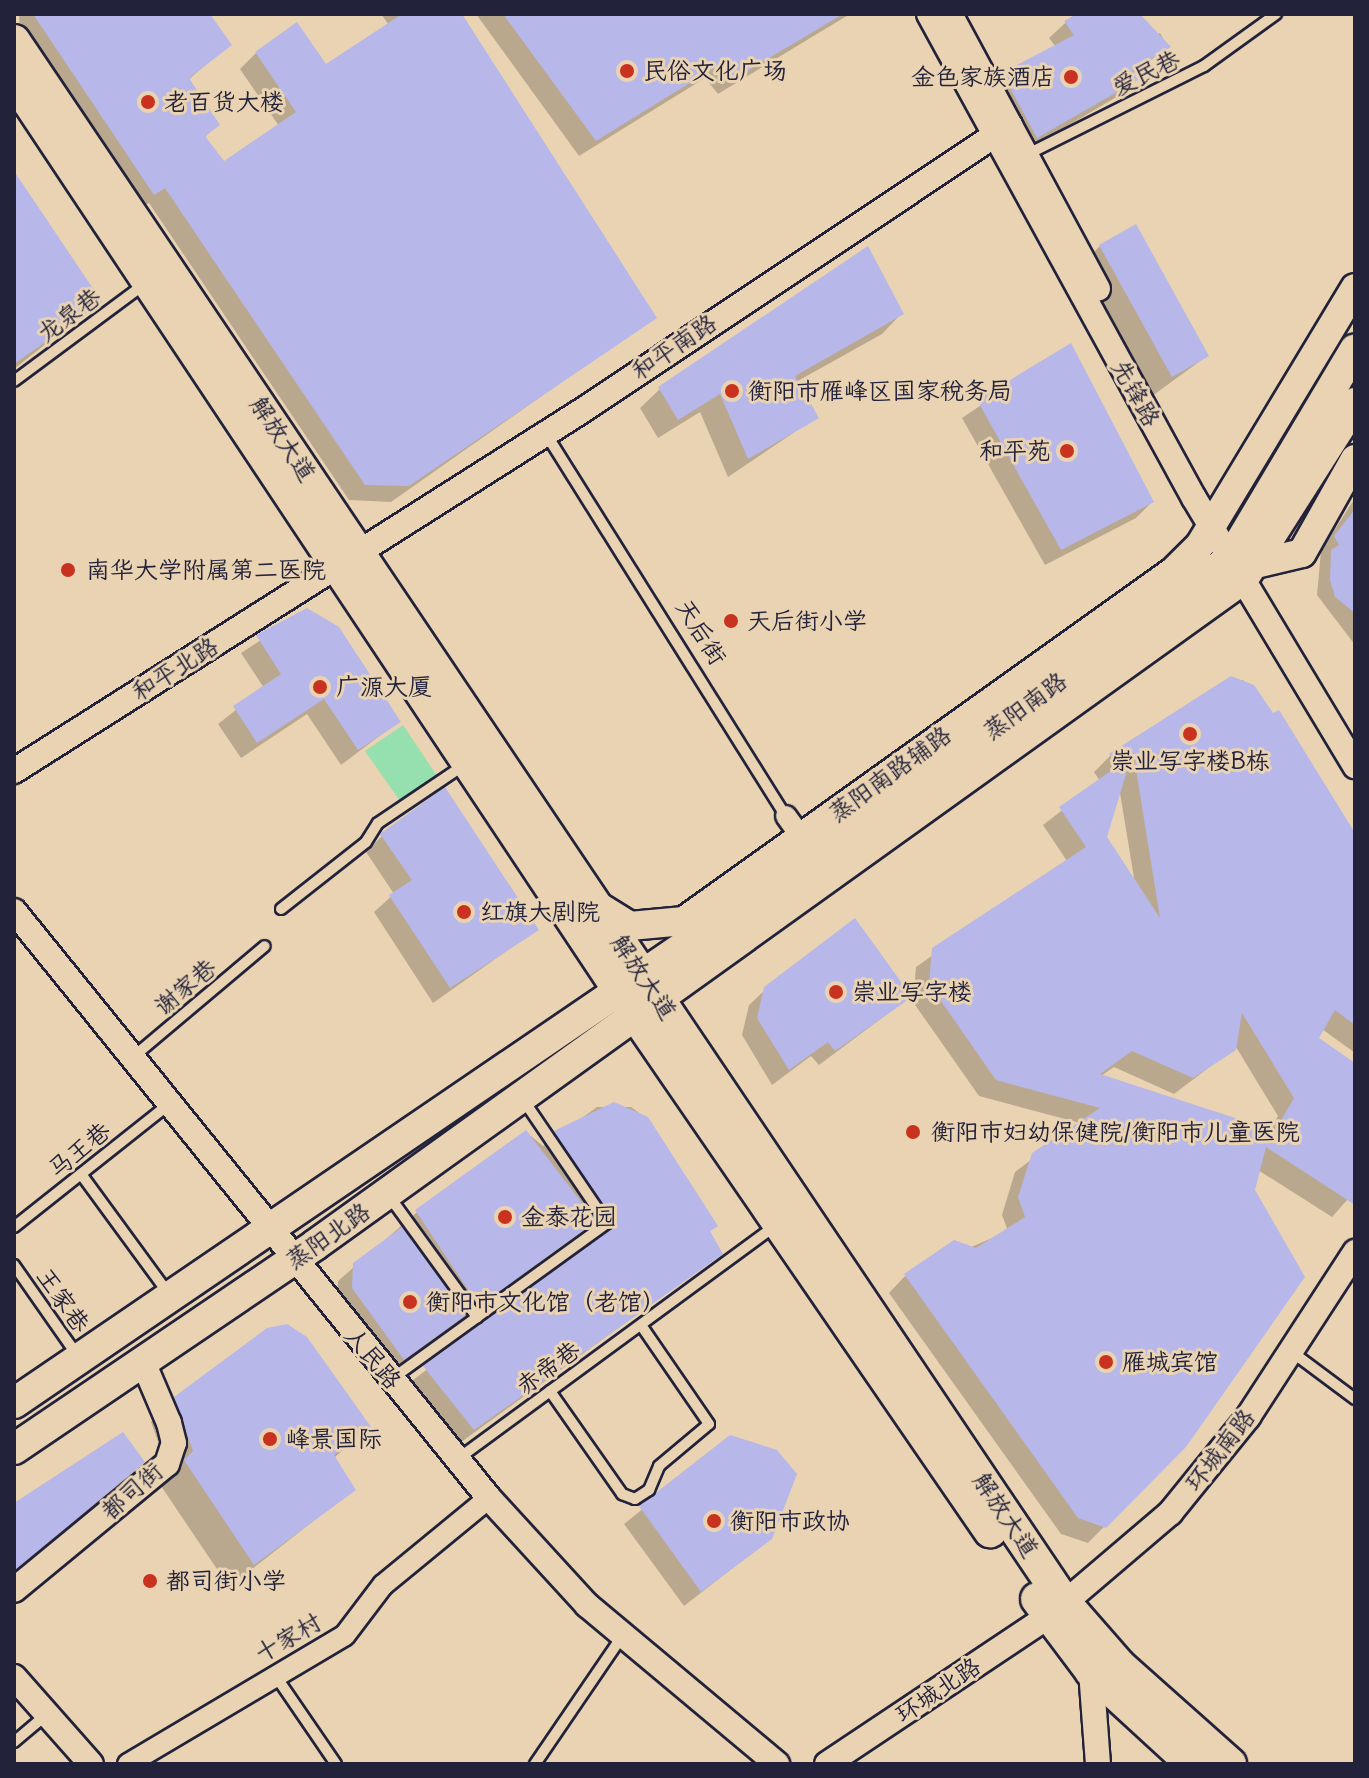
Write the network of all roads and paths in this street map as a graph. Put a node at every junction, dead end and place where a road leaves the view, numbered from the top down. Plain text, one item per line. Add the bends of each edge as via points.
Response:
1 (929, 14) edge
2 (950, 14) edge
3 (1276, 14) edge
4 (14, 41) edge
5 (14, 80) edge
6 (1003, 130) junction
7 (1026, 155) junction
8 (148, 282) junction
9 (1355, 288) edge
10 (1355, 349) edge
11 (14, 381) edge
12 (1355, 403) edge
13 (545, 433) junction
14 (1355, 459) edge
15 (1216, 519) junction
16 (347, 559) junction
17 (1241, 562) junction
18 (1355, 739) edge
19 (466, 763) junction
20 (1355, 766) edge
21 (14, 771) edge
22 (801, 837) junction
23 (595, 904) junction
24 (281, 909) dead end
25 (17, 922) edge
26 (265, 946) dead end
27 (630, 981) junction
28 (648, 1009) junction
29 (131, 1058) junction
30 (523, 1098) junction
31 (169, 1104) junction
32 (81, 1174) junction
33 (388, 1194) junction
34 (779, 1223) junction
35 (14, 1227) edge
36 (267, 1227) junction
37 (1355, 1252) edge
38 (293, 1261) junction
39 (14, 1265) edge
40 (169, 1295) junction
41 (477, 1317) junction
42 (641, 1325) junction
43 (1290, 1351) junction
44 (79, 1358) junction
45 (143, 1362) junction
46 (391, 1379) junction
47 (550, 1391) junction
48 (1355, 1399) edge
49 (14, 1403) edge
50 (14, 1449) edge
51 (457, 1459) junction
52 (489, 1498) junction
53 (14, 1590) edge
54 (1057, 1609) junction
55 (623, 1635) junction
56 (1091, 1671) junction
57 (275, 1675) junction
58 (14, 1677) edge
59 (47, 1714) junction
60 (14, 1742) edge
61 (91, 1764) edge
62 (128, 1764) edge
63 (336, 1764) edge
64 (535, 1764) edge
65 (777, 1764) edge
66 (827, 1764) edge
67 (1098, 1764) edge
68 (1192, 1764) edge
69 (1230, 1764) edge

1 - 6 street, 先锋路
2 - 6 street, 先锋路
3 - 7 lane, 爱民巷 via 1204,66
4 - 16 highway, 解放大道
5 - 8 highway, 解放大道
6 - 7 street, 先锋路
6 - 13 street, 和平南路
6 - 15 street, 先锋路
7 - 15 street, 先锋路
8 - 11 lane, 龙泉巷
8 - 16 highway, 解放大道
9 - 15 main road, 蒸阳南路辅路
10 - 17 main road, 蒸阳南路
12 - 17 main road, 蒸阳南路
13 - 16 street, 和平南路
13 - 22 lane, 天后街
14 - 17 main road via 1302,553
15 - 17 street, 先锋路
15 - 22 main road, 蒸阳南路辅路 via 1174,571
16 - 19 highway, 解放大道
16 - 21 street, 和平北路
16 - 23 highway, 解放大道
17 - 18 street, 先锋路
17 - 20 street, 先锋路
17 - 22 main road, 蒸阳南路
17 - 28 main road, 蒸阳南路
19 - 24 lane via 378,823 366,842
19 - 27 highway, 解放大道
22 - 23 main road, 蒸阳南路辅路 via 684,921 630,926
22 - 27 main road, 蒸阳南路
23 - 27 highway, 解放大道
25 - 29 street, 人民路
26 - 29 lane, 谢家巷
27 - 28 highway, 解放大道
27 - 36 main road, 蒸阳北路
28 - 30 main road, 蒸阳北路
28 - 34 highway, 解放大道
28 - 54 highway, 解放大道
29 - 31 street, 人民路
30 - 33 main road, 蒸阳北路
30 - 41 lane via 607,1223
31 - 32 lane, 马王巷
31 - 36 street, 人民路
32 - 35 lane, 马王巷
32 - 40 lane
33 - 38 main road, 蒸阳北路
33 - 41 lane
34 - 42 lane, 赤帝巷
34 - 54 highway, 解放大道
36 - 38 street, 人民路
36 - 40 main road, 蒸阳北路
37 - 43 street, 环城南路
38 - 45 main road, 蒸阳北路
38 - 46 street, 人民路
39 - 44 lane, 王家巷
40 - 44 main road, 蒸阳北路
41 - 46 lane
42 - 47 lane, 赤帝巷
42 - 47 lane via 709,1424 659,1466 649,1490 635,1499 622,1494
43 - 48 lane
43 - 54 street, 环城南路 via 1170,1513
44 - 49 main road, 蒸阳北路
45 - 50 main road, 蒸阳北路
45 - 53 street, 都司街 via 174,1443 167,1464
46 - 51 street, 人民路
47 - 51 lane, 赤帝巷
51 - 52 street, 人民路
52 - 55 street, 人民路
52 - 57 street, 十家村 via 383,1585 345,1635
54 - 56 highway, 解放大道
54 - 66 street, 环城北路
54 - 69 highway, 解放大道
55 - 64 lane
55 - 65 street, 人民路
56 - 67 street
56 - 68 highway, 解放大道
57 - 62 street, 十家村
57 - 63 lane
58 - 59 street
59 - 60 lane
59 - 61 street

